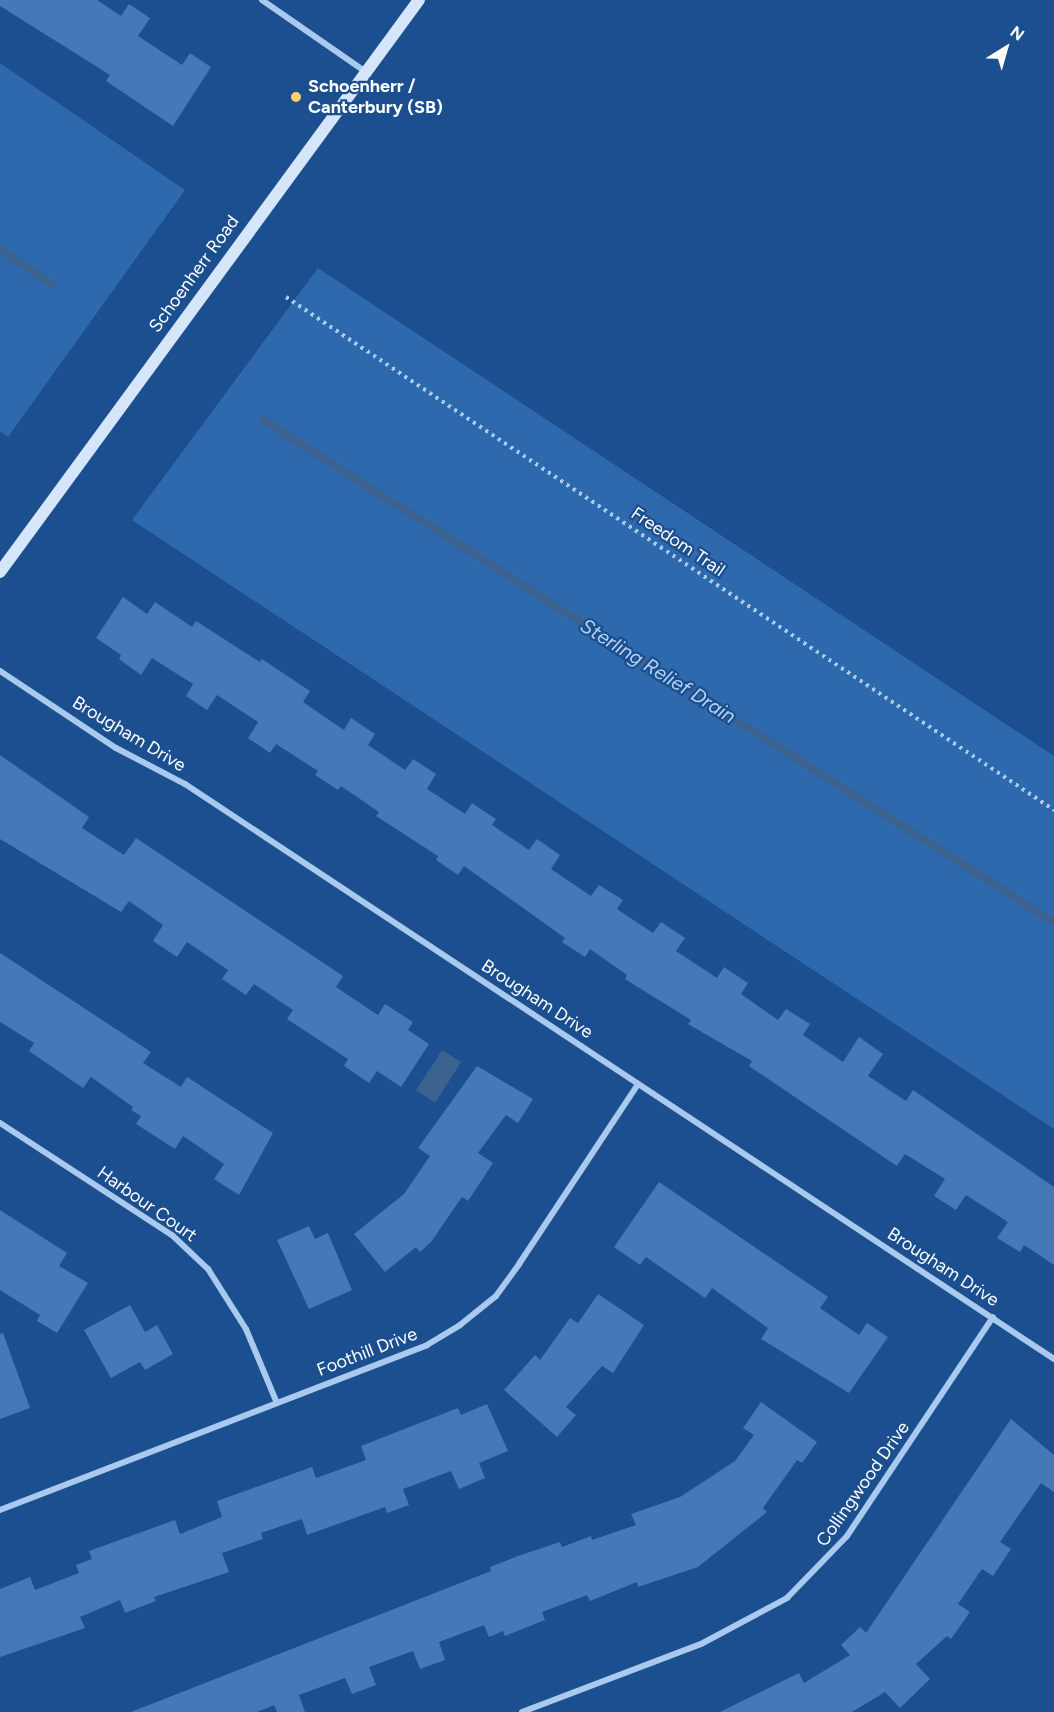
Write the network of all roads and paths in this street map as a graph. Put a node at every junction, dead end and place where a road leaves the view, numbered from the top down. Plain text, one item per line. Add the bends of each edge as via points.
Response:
1 (262, 0) edge
2 (419, 0) edge
3 (366, 72) junction
4 (286, 297) dead end
5 (0, 572) edge
6 (0, 671) edge
7 (1054, 810) edge
8 (638, 1084) junction
9 (0, 1123) edge
10 (993, 1317) junction
11 (1054, 1359) edge
12 (277, 1403) junction
13 (0, 1510) edge
14 (522, 1712) edge

1 - 3 street
2 - 3 main road, Schoenherr Road
3 - 5 main road, Schoenherr Road
4 - 7 path, Freedom Trail
6 - 8 street, Brougham Drive via 116,748 185,784
8 - 10 street, Brougham Drive
8 - 12 street, Foothill Drive via 496,1296 428,1345
9 - 12 street, Harbour Court via 172,1235 208,1269 246,1329
10 - 11 street, Brougham Drive
10 - 14 street, Collingwood Drive via 847,1536 787,1598 701,1644
12 - 13 street, Foothill Drive

